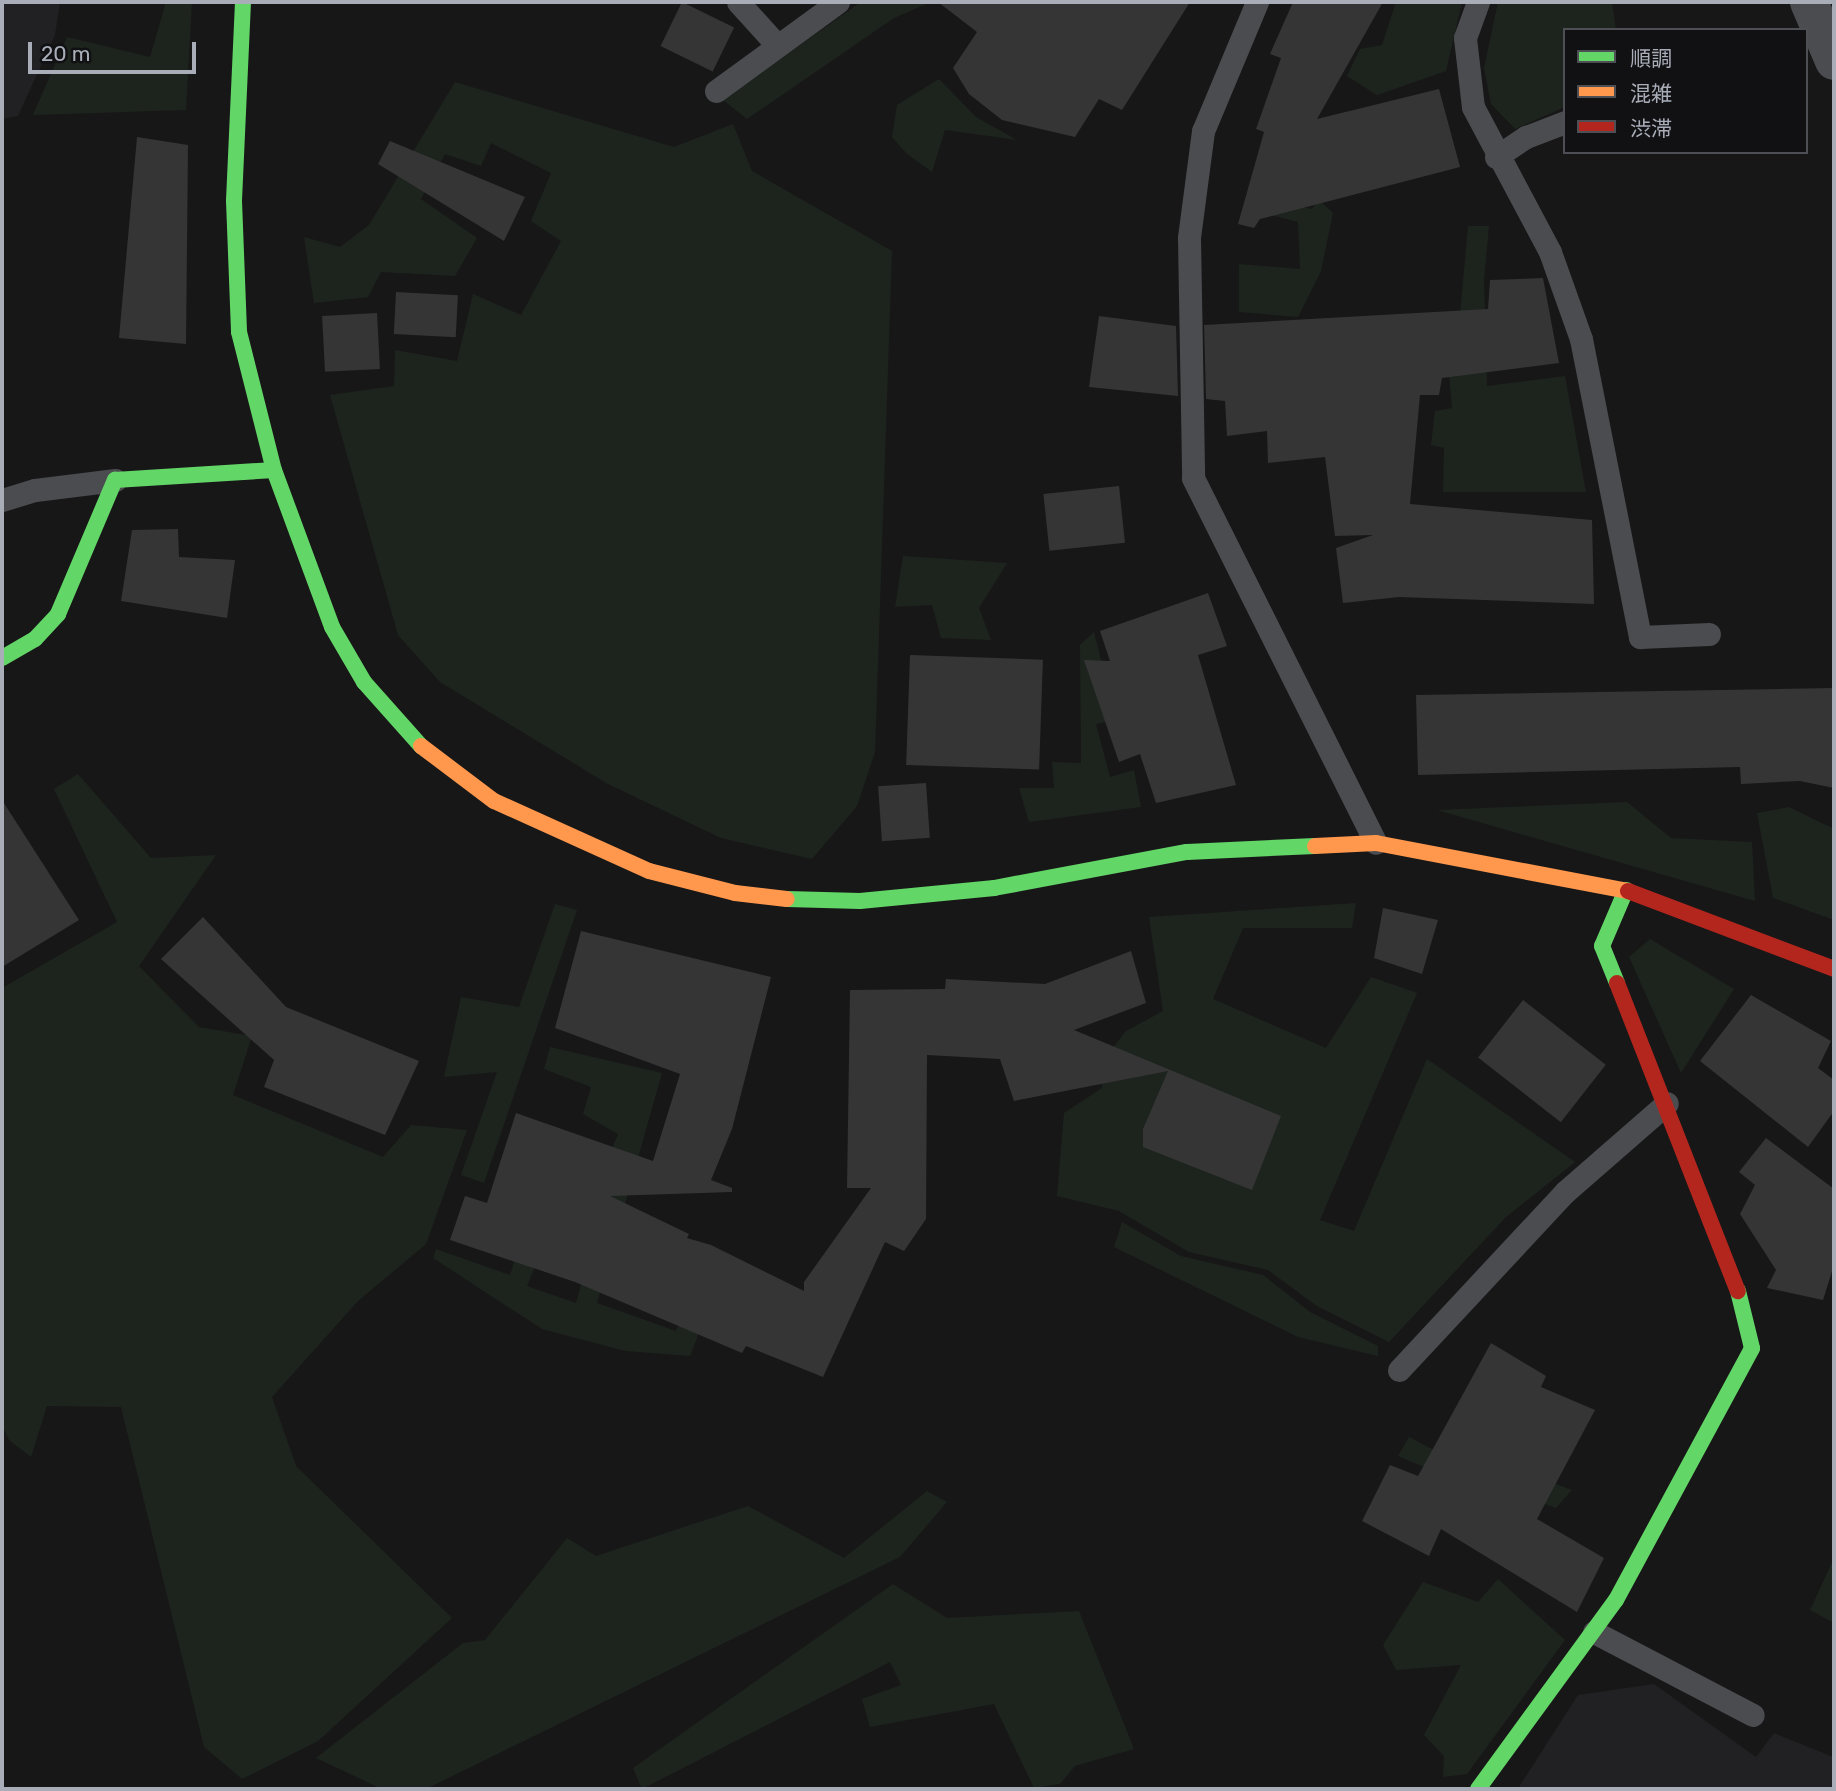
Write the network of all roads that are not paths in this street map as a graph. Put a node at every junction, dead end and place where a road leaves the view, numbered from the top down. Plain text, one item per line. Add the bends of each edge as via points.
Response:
1 (243, 2) edge
2 (738, 2) edge
3 (838, 2) edge
4 (1257, 2) edge
5 (1478, 2) edge
6 (1810, 19) edge
7 (776, 44) junction
8 (1834, 61) edge
9 (716, 91) dead end
10 (1563, 123) edge
11 (1496, 156) junction
12 (274, 470) junction
13 (115, 480) junction
14 (2, 500) edge
15 (1709, 634) dead end
16 (2, 658) edge
17 (1376, 843) junction
18 (1626, 890) junction
19 (1834, 969) edge
20 (1667, 1102) junction
21 (1399, 1370) dead end
22 (1594, 1632) junction
23 (1753, 1714) dead end
24 (1478, 1789) edge

1 - 12 street via 234,201 239,332
2 - 7 lane
3 - 7 lane
4 - 17 lane via 1203,131 1186,260 1193,478
5 - 11 lane via 1465,38 1473,107
6 - 8 street
7 - 9 lane
10 - 11 lane via 1526,137
11 - 15 lane via 1549,252 1581,339 1640,638
12 - 13 street
12 - 17 street via 332,627 364,682 424,749 494,801 649,871 735,893 860,901 994,888 1187,852
13 - 14 lane
13 - 16 street via 58,614 34,639
17 - 18 street
18 - 19 street
18 - 20 street via 1602,946
20 - 21 lane via 1565,1192
20 - 22 street via 1740,1296 1752,1348 1616,1600
22 - 23 lane
22 - 24 street

